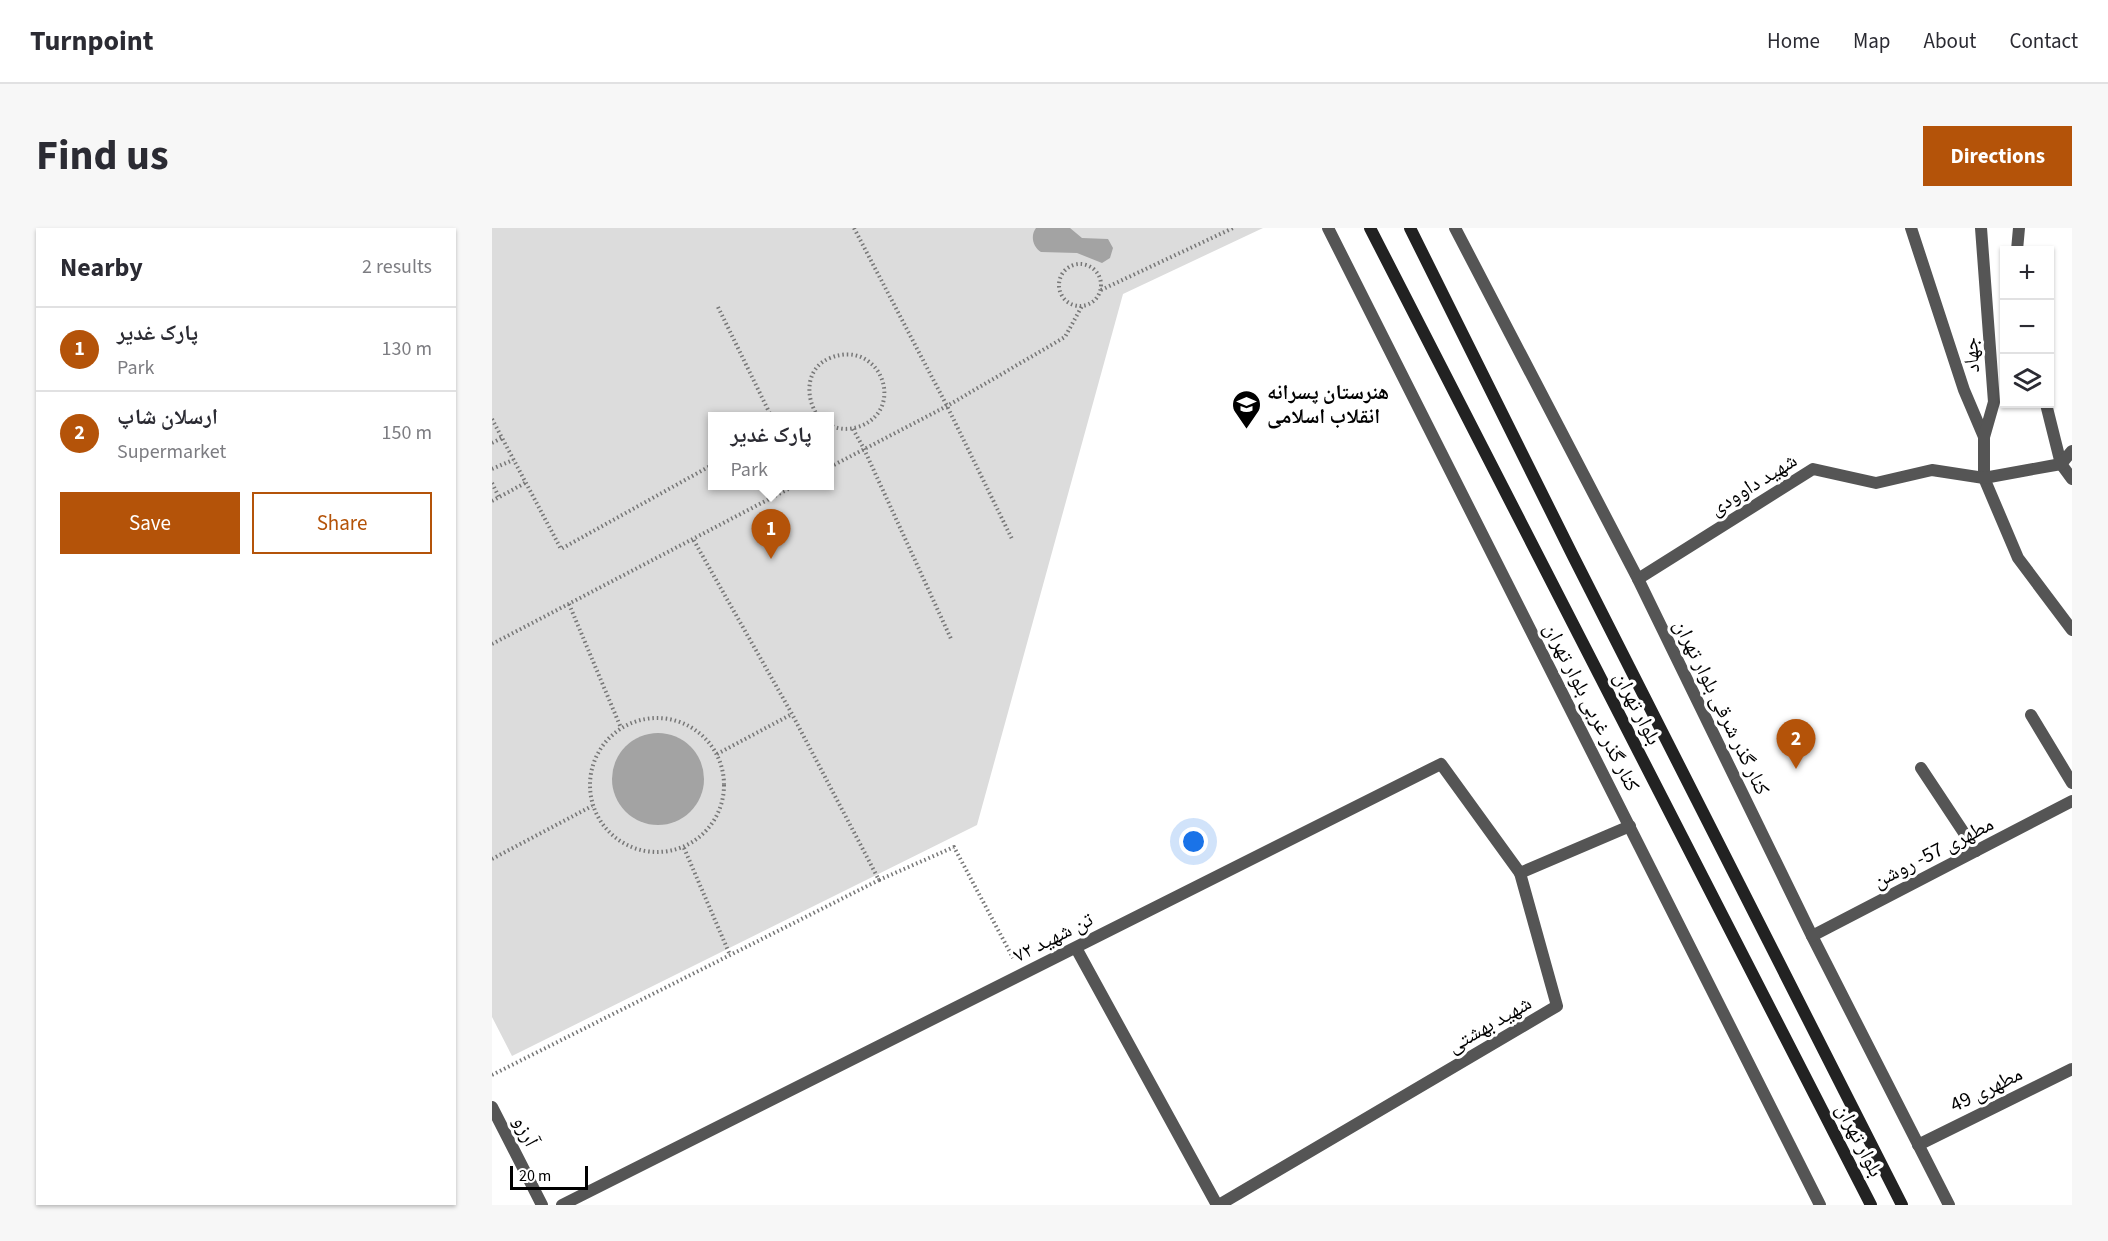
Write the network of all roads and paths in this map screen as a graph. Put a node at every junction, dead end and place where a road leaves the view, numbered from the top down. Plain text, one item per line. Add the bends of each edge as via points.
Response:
1 (854, 228) edge
2 (1233, 228) edge
3 (1328, 228) edge
4 (1370, 228) edge
5 (1410, 228) edge
6 (1455, 228) edge
7 (1911, 228) edge
8 (1981, 228) edge
9 (2019, 228) edge
10 (2017, 246) edge
11 (1101, 290) junction
12 (1082, 306) junction
13 (718, 307) dead end
14 (947, 406) junction
15 (2047, 408) edge
16 (769, 412) edge
17 (815, 412) edge
18 (492, 419) edge
19 (834, 427) edge
20 (853, 429) junction
21 (1984, 437) junction
22 (502, 438) junction
23 (492, 443) edge
24 (864, 448) junction
25 (2072, 451) edge
26 (513, 460) junction
27 (2061, 464) junction
28 (834, 465) edge
29 (708, 467) edge
30 (492, 469) edge
31 (1984, 478) junction
32 (2072, 479) edge
33 (492, 483) edge
34 (525, 483) junction
35 (786, 490) edge
36 (499, 497) junction
37 (492, 501) edge
38 (693, 539) junction
39 (1012, 539) dead end
40 (1638, 579) junction
41 (569, 604) junction
42 (2072, 630) edge
43 (952, 641) dead end
44 (492, 644) edge
45 (792, 714) junction
46 (2031, 715) dead end
47 (621, 728) junction
48 (717, 754) junction
49 (1921, 768) dead end
50 (2072, 783) edge
51 (2072, 801) edge
52 (592, 806) junction
53 (1630, 826) junction
54 (684, 848) junction
55 (1976, 851) junction
56 (492, 860) edge
57 (1520, 873) junction
58 (879, 880) junction
59 (1812, 936) junction
60 (1076, 948) junction
61 (730, 955) junction
62 (1022, 975) junction
63 (2072, 1069) edge
64 (492, 1074) edge
65 (492, 1107) edge
66 (1918, 1144) junction
67 (542, 1205) edge
68 (562, 1205) edge
69 (1218, 1205) edge
70 (1820, 1205) edge
71 (1871, 1205) edge
72 (1902, 1205) edge
73 (1949, 1205) edge

1 - 14 path
2 - 11 path
3 - 53 street, کنار گذر غربی بلوار تهران
4 - 71 main road, بلوار تهران
5 - 72 main road, بلوار تهران
6 - 40 street, کنار گذر شرقی بلوار تهران
7 - 21 street via 1964,390
8 - 21 street, جهاد via 1994,402
9 - 10 street
11 - 12 path via 1097,298
11 - 12 path via 1101,281 1091,267 1074,265 1066,269 1059,284 1061,293 1066,300
12 - 14 path via 1065,337
13 - 16 path
14 - 24 path
14 - 39 path
15 - 27 street
17 - 20 path via 808,389 813,373 825,360 840,354 857,355 872,363 882,377 885,394 880,410 868,423
18 - 22 path
19 - 20 path
20 - 24 path
21 - 31 street, جهاد
22 - 23 path
22 - 26 path
24 - 28 path
24 - 43 path
25 - 27 street
26 - 30 path
26 - 34 path
27 - 31 street, شهید داوودی
27 - 32 street
29 - 34 path via 561,549
31 - 40 street, شهید داوودی via 1932,470 1876,483 1813,469
31 - 42 street via 2018,558
33 - 36 path
34 - 36 path
35 - 38 path
36 - 37 path
38 - 41 path
38 - 45 path
40 - 59 street, کنار گذر شرقی بلوار تهران
41 - 44 path
41 - 47 path
45 - 48 path
45 - 58 path
46 - 50 street
47 - 48 path via 641,719 664,718 685,723 704,736
47 - 52 path via 604,743 593,762 589,784
48 - 54 path via 724,775 724,797 716,818 702,836
49 - 55 street
51 - 55 street, مطهری 57- روشن
52 - 54 path via 603,826 619,841 639,850 662,853
52 - 56 path
53 - 57 street
53 - 70 street, کنار گذر غربی بلوار تهران
54 - 61 path
55 - 59 street, مطهری 57- روشن
57 - 60 street, ۷۲ تن شهید via 1442,764
57 - 69 street, شهید بهشتی via 1557,1006
58 - 61 path
58 - 62 path via 954,847
59 - 66 street, کنار گذر شرقی بلوار تهران
60 - 62 street, ۷۲ تن شهید
60 - 69 street
61 - 64 path
62 - 68 street, ۷۲ تن شهید
63 - 66 street, مطهری 49
65 - 67 street, آرزو
66 - 73 street, کنار گذر شرقی بلوار تهران

